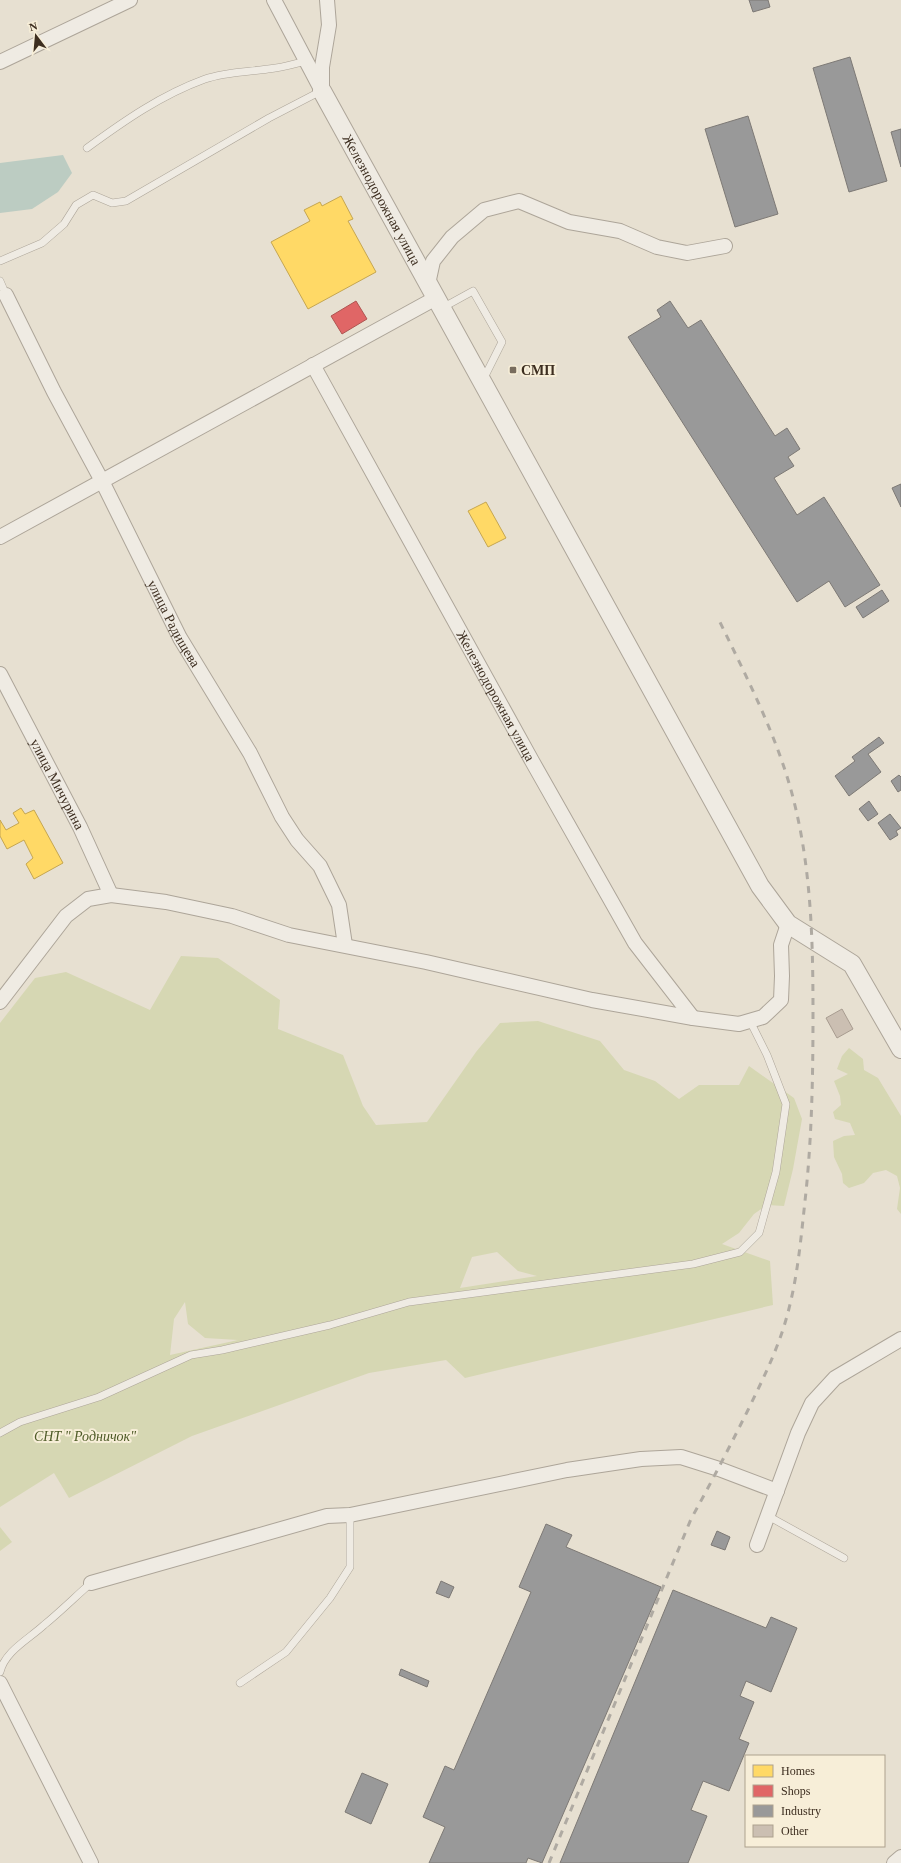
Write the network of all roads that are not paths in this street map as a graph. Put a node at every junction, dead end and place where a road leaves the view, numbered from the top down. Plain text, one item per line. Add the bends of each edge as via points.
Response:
1 (130, 0) edge
2 (274, 0) edge
3 (327, 0) edge
4 (306, 61) junction
5 (0, 62) edge
6 (322, 91) junction
7 (87, 148) dead end
8 (725, 246) dead end
9 (0, 262) edge
10 (0, 281) edge
11 (3, 296) edge
12 (435, 297) junction
13 (313, 365) junction
14 (482, 382) junction
15 (102, 480) junction
16 (0, 537) edge
17 (0, 674) edge
18 (111, 895) junction
19 (788, 924) junction
20 (345, 945) junction
21 (0, 1002) edge
22 (692, 1018) junction
23 (750, 1020) junction
24 (901, 1049) edge
25 (901, 1339) edge
26 (0, 1433) edge
27 (777, 1491) junction
28 (350, 1515) junction
29 (768, 1516) junction
30 (757, 1545) dead end
31 (844, 1558) dead end
32 (91, 1583) joint
33 (0, 1672) edge
34 (0, 1683) edge
35 (240, 1683) dead end
36 (901, 1857) edge
37 (91, 1863) edge
38 (894, 1863) edge

1 - 5 street
2 - 4 street
3 - 6 street via 329,25 322,66
4 - 6 street
4 - 7 lane via 205,79 165,96 119,124
6 - 9 lane via 269,118 126,201 112,203 93,195 76,205 64,224 42,243
6 - 12 street, Железнодорожная улица
8 - 12 street via 687,253 657,247 620,231 569,222 519,201 484,210 452,237 433,261
10 - 11 lane
11 - 15 street, улица Радищева
12 - 13 street
12 - 14 street, Железнодорожная улица
12 - 14 lane via 473,291 502,342
13 - 15 street
13 - 22 street, Железнодорожная улица via 635,943
14 - 19 street, Железнодорожная улица via 760,886
15 - 16 street
15 - 20 street, улица Радищева via 180,638 250,753 282,817 297,840 320,866 339,905
17 - 18 street, улица Мичурина via 80,827
18 - 20 street via 166,902 216,913 289,935
18 - 21 street via 88,899 66,916
19 - 23 street via 781,945 781,1000 763,1016
19 - 24 street via 852,964
20 - 22 street via 592,1000
22 - 23 street via 739,1024
23 - 26 lane via 786,1104 776,1172 759,1233 740,1252 694,1264 409,1302 330,1325 190,1355 99,1397 20,1422
25 - 27 street via 835,1378 812,1403
27 - 28 street via 681,1457 641,1459 567,1470
27 - 29 street
28 - 32 street via 327,1516
28 - 35 lane via 350,1567 330,1598 286,1652
29 - 30 street
29 - 31 lane
32 - 33 lane via 18,1647 2,1664
34 - 37 street
36 - 38 street

